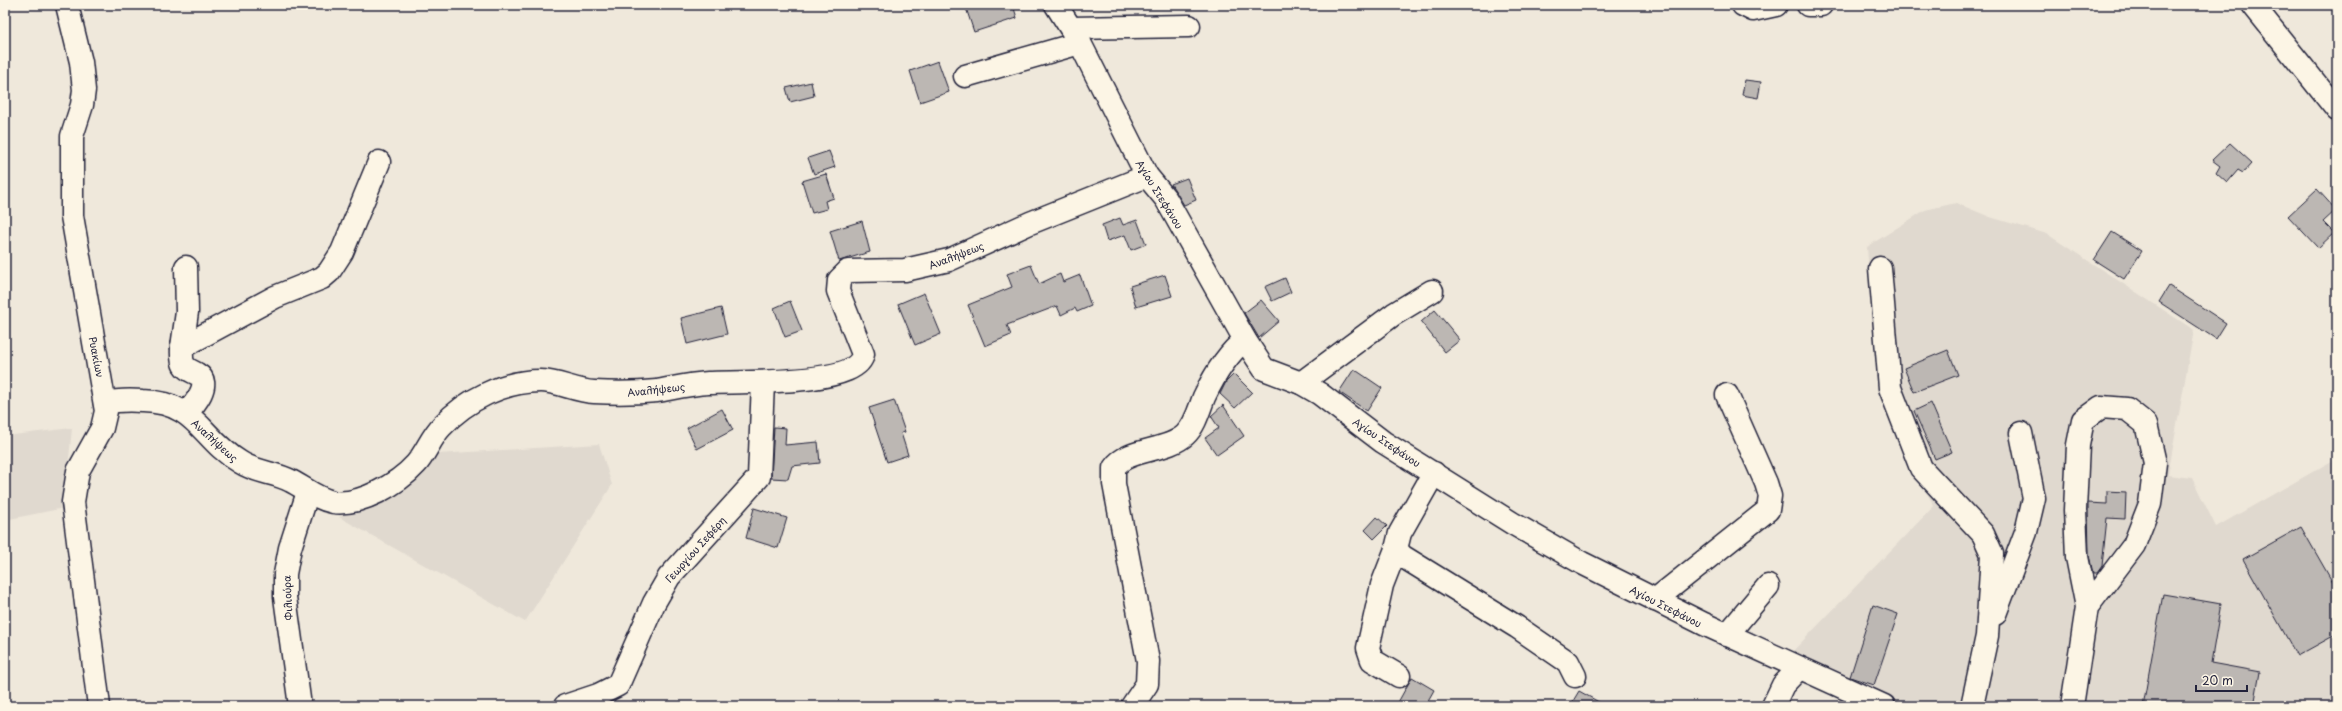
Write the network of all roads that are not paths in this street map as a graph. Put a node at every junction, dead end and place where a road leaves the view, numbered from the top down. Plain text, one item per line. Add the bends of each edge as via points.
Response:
1 (67, 5) edge
2 (1056, 5) edge
3 (1743, 5) edge
4 (1776, 5) edge
5 (1808, 5) edge
6 (1821, 5) edge
7 (2253, 5) edge
8 (1189, 26) dead end
9 (1076, 36) junction
10 (965, 76) dead end
11 (2337, 110) edge
12 (379, 162) dead end
13 (1147, 176) junction
14 (186, 266) dead end
15 (1880, 268) dead end
16 (1432, 292) dead end
17 (1245, 340) junction
18 (182, 347) junction
19 (763, 383) junction
20 (1301, 384) junction
21 (1727, 395) dead end
22 (105, 403) junction
23 (186, 413) junction
24 (2021, 433) dead end
25 (1434, 473) junction
26 (308, 492) junction
27 (1396, 549) junction
28 (1768, 586) dead end
29 (1654, 600) junction
30 (2087, 607) junction
31 (1727, 635) junction
32 (1987, 636) junction
33 (1799, 668) junction
34 (1399, 676) dead end
35 (1575, 676) dead end
36 (100, 706) edge
37 (300, 706) edge
38 (565, 706) edge
39 (1132, 706) edge
40 (1773, 706) edge
41 (1884, 706) edge
42 (1972, 706) edge
43 (2072, 706) edge

1 - 22 street, Ρυακίων via 84,86 82,105 72,136 72,216
2 - 9 street, Αγίου Στεφάνου
3 - 4 street via 1753,10
5 - 6 street
7 - 11 street
8 - 9 street
9 - 10 street
9 - 13 street, Αγίου Στεφάνου
12 - 18 street via 342,252 329,272 322,278 275,297
13 - 17 street, Αγίου Στεφάνου via 1166,199
13 - 19 street, Αναλήψεως via 1030,223 949,260 905,270 848,271 839,280 838,291 862,347 861,361 852,368 818,377
14 - 18 street via 187,312
15 - 32 street via 1890,388 1921,468 1982,534 1992,554
16 - 20 street via 1394,314
17 - 20 street, Αγίου Στεφάνου via 1264,369
17 - 39 street via 1232,353 1212,384 1186,434 1173,442 1122,460 1114,468 1114,484 1148,661 1147,684
18 - 23 street via 183,364 201,376 203,382 199,398
19 - 26 street, Αναλήψεως via 706,383 624,393 590,392 546,381 518,384 478,398 463,407 442,426 416,464 379,490 365,497 333,502
19 - 38 street, Γεωργίου Σεφέρη via 759,477 750,490 668,577 618,685
20 - 25 street, Αγίου Στεφάνου via 1320,394 1384,442
21 - 29 street via 1766,483 1770,496 1768,510
22 - 23 street, Αναλήψεως via 121,400 150,401 172,404
22 - 36 street, Ρυακίων via 106,415 102,428 78,471 73,502
23 - 26 street, Αναλήψεως via 222,448 242,463 257,471 277,473
24 - 32 street via 2034,498 2026,532
25 - 27 street via 1400,532
25 - 29 street, Αγίου Στεφάνου via 1552,546
26 - 37 street, Φιλιούρα via 290,548 285,574 285,597
27 - 34 street via 1382,585 1368,648 1372,660
27 - 35 street via 1402,556 1517,627 1568,662
28 - 31 street
29 - 31 street, Αγίου Στεφάνου
30 - 30 street via 2134,545 2150,504 2155,463 2146,424 2127,409 2101,408 2083,420 2080,432 2075,510 2077,557
30 - 43 street
31 - 33 street, Αγίου Στεφάνου
32 - 42 street
33 - 40 street via 1783,685
33 - 41 street, Αγίου Στεφάνου

